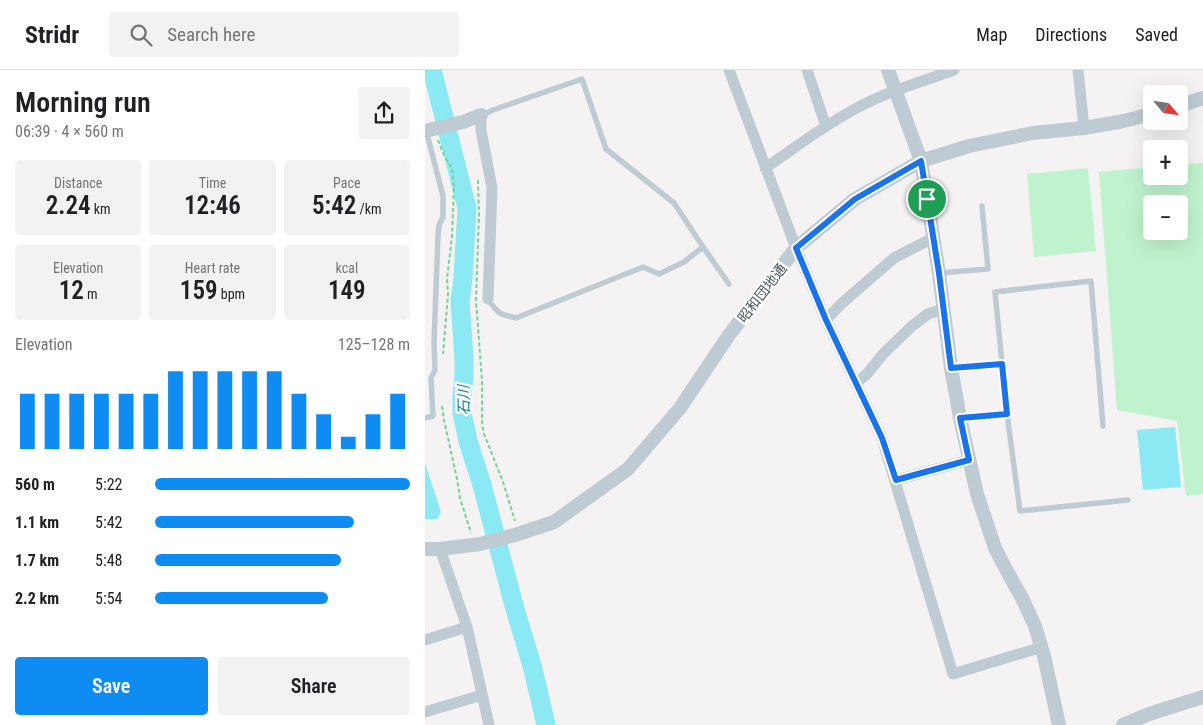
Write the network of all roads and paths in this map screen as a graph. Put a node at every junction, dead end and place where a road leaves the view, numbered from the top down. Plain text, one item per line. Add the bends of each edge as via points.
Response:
1 (729, 70) edge
2 (807, 70) edge
3 (888, 70) edge
4 (954, 70) edge
5 (1078, 70) edge
6 (895, 91) junction
7 (1203, 98) edge
8 (1188, 103) edge
9 (481, 115) junction
10 (1143, 116) edge
11 (826, 126) junction
12 (1084, 128) junction
13 (431, 133) edge
14 (921, 161) junction
15 (765, 168) junction
16 (478, 173) dead end
17 (982, 206) dead end
18 (933, 238) junction
19 (703, 248) junction
20 (796, 248) junction
21 (939, 273) junction
22 (729, 284) dead end
23 (488, 299) joint
24 (943, 309) junction
25 (826, 320) junction
26 (443, 362) dead end
27 (1002, 364) junction
28 (951, 368) junction
29 (856, 383) junction
30 (441, 403) dead end
31 (1007, 414) junction
32 (425, 418) edge
33 (960, 418) junction
34 (1103, 426) dead end
35 (969, 460) junction
36 (896, 480) junction
37 (1128, 500) dead end
38 (515, 528) junction
39 (476, 539) junction
40 (425, 549) edge
41 (440, 549) junction
42 (467, 628) junction
43 (425, 640) edge
44 (1042, 647) junction
45 (482, 694) junction
46 (1203, 697) edge
47 (425, 712) edge
48 (489, 725) edge
49 (1059, 725) edge
50 (1123, 725) edge

1 - 15 street
2 - 11 street
3 - 6 street
4 - 6 street
5 - 12 street
6 - 11 street
6 - 14 street
7 - 8 street
9 - 13 street
9 - 19 lane via 582,79 606,149 674,203
9 - 23 street via 493,188
10 - 12 street, 昭和団地通
11 - 15 street
12 - 14 street, 昭和団地通 via 1033,133 978,144
13 - 26 path via 452,169 454,186
13 - 32 lane via 443,196 443,217 438,235 435,370 431,378 433,416
14 - 18 street
14 - 20 street, 昭和団地通 via 855,199
15 - 20 street
16 - 38 path via 476,300 484,434 503,482
17 - 21 lane via 988,269
18 - 21 street
18 - 25 street via 894,258
19 - 22 lane
19 - 23 lane via 659,274 643,267 516,318 496,311
20 - 25 street
20 - 38 street, 昭和団地通 via 729,335 680,408 628,469 554,522
21 - 24 street
24 - 28 street
24 - 29 street via 928,314 912,326
25 - 29 street
27 - 28 lane
27 - 31 lane
27 - 34 lane via 995,292 1091,281
28 - 33 street
29 - 36 street via 882,438
30 - 39 path via 460,498
31 - 33 lane
31 - 37 lane via 1020,511
33 - 35 street
35 - 36 street
35 - 44 street via 985,523
36 - 44 street via 953,674
38 - 39 street, 昭和団地通
39 - 41 street, 昭和団地通
40 - 41 street, 昭和団地通
41 - 42 street
42 - 43 street
42 - 45 street
44 - 49 street
45 - 47 street
45 - 48 street
46 - 50 street

